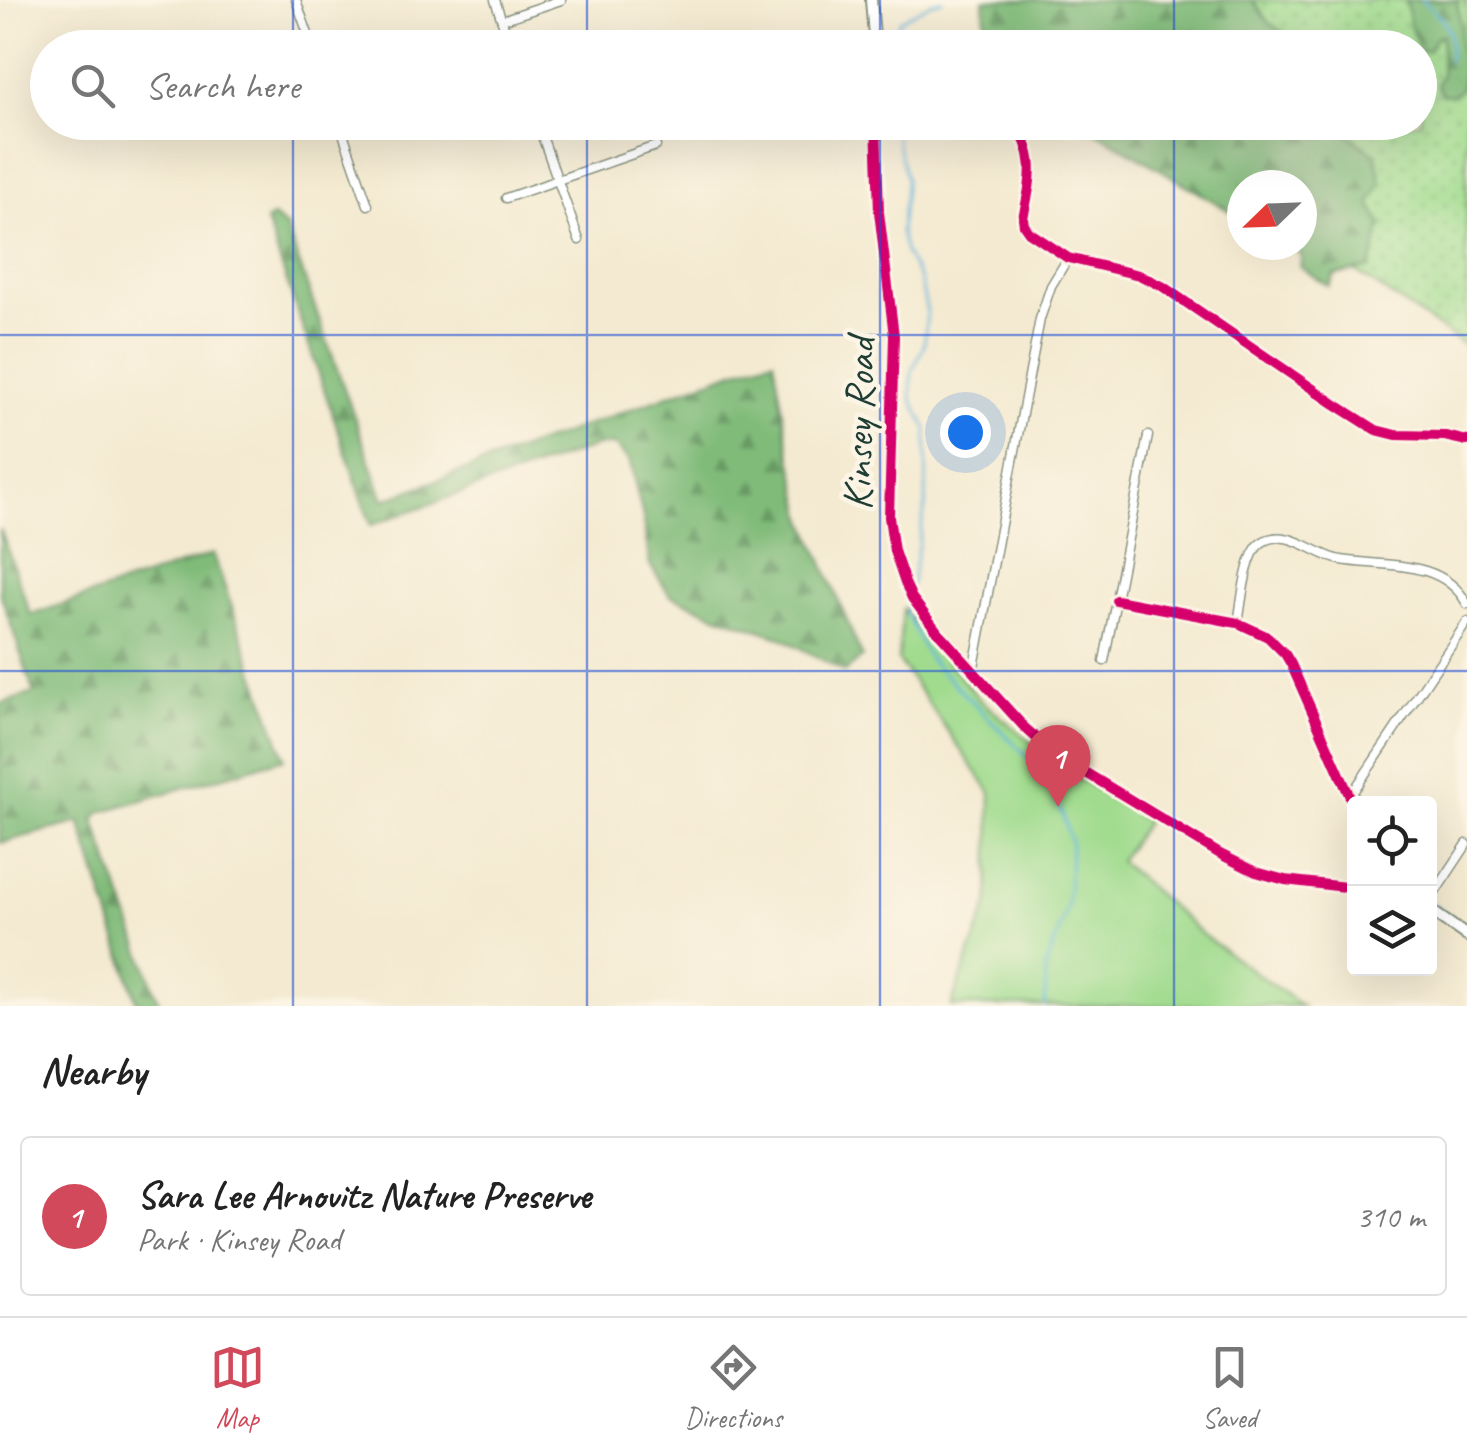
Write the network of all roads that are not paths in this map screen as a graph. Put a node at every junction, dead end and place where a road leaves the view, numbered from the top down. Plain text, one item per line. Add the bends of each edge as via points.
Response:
1 (296, 0) edge
2 (495, 0) edge
3 (561, 0) edge
4 (871, 0) edge
5 (502, 20) junction
6 (307, 30) edge
7 (505, 30) edge
8 (874, 30) edge
9 (345, 140) edge
10 (543, 140) edge
11 (877, 140) edge
12 (1024, 140) edge
13 (656, 146) dead end
14 (558, 181) junction
15 (506, 198) dead end
16 (368, 205) dead end
17 (579, 240) dead end
18 (1068, 258) junction
19 (1148, 436) dead end
20 (1467, 440) edge
21 (1116, 600) junction
22 (1467, 604) edge
23 (1467, 622) edge
24 (1238, 623) junction
25 (1104, 661) dead end
26 (973, 672) junction
27 (1350, 795) joint
28 (1467, 844) edge
29 (1347, 887) edge
30 (1437, 889) edge
31 (1437, 915) edge
32 (1467, 936) edge

1 - 6 street
2 - 5 street
3 - 5 street
4 - 8 street
5 - 7 street
9 - 16 street
10 - 14 street
11 - 26 street, Kinsey Road via 894,336 894,550 916,604
12 - 18 street via 1032,174 1024,225
13 - 14 street
14 - 15 street
14 - 17 street
18 - 20 street via 1162,286 1376,430
18 - 26 street via 1040,320
19 - 21 street
21 - 24 street
21 - 25 street
22 - 24 street via 1420,569 1337,559 1277,537 1251,555
23 - 27 street
24 - 27 street via 1261,632 1285,654
26 - 29 street, Kinsey Road via 1057,754 1235,862 1284,880
28 - 30 street
31 - 32 street

